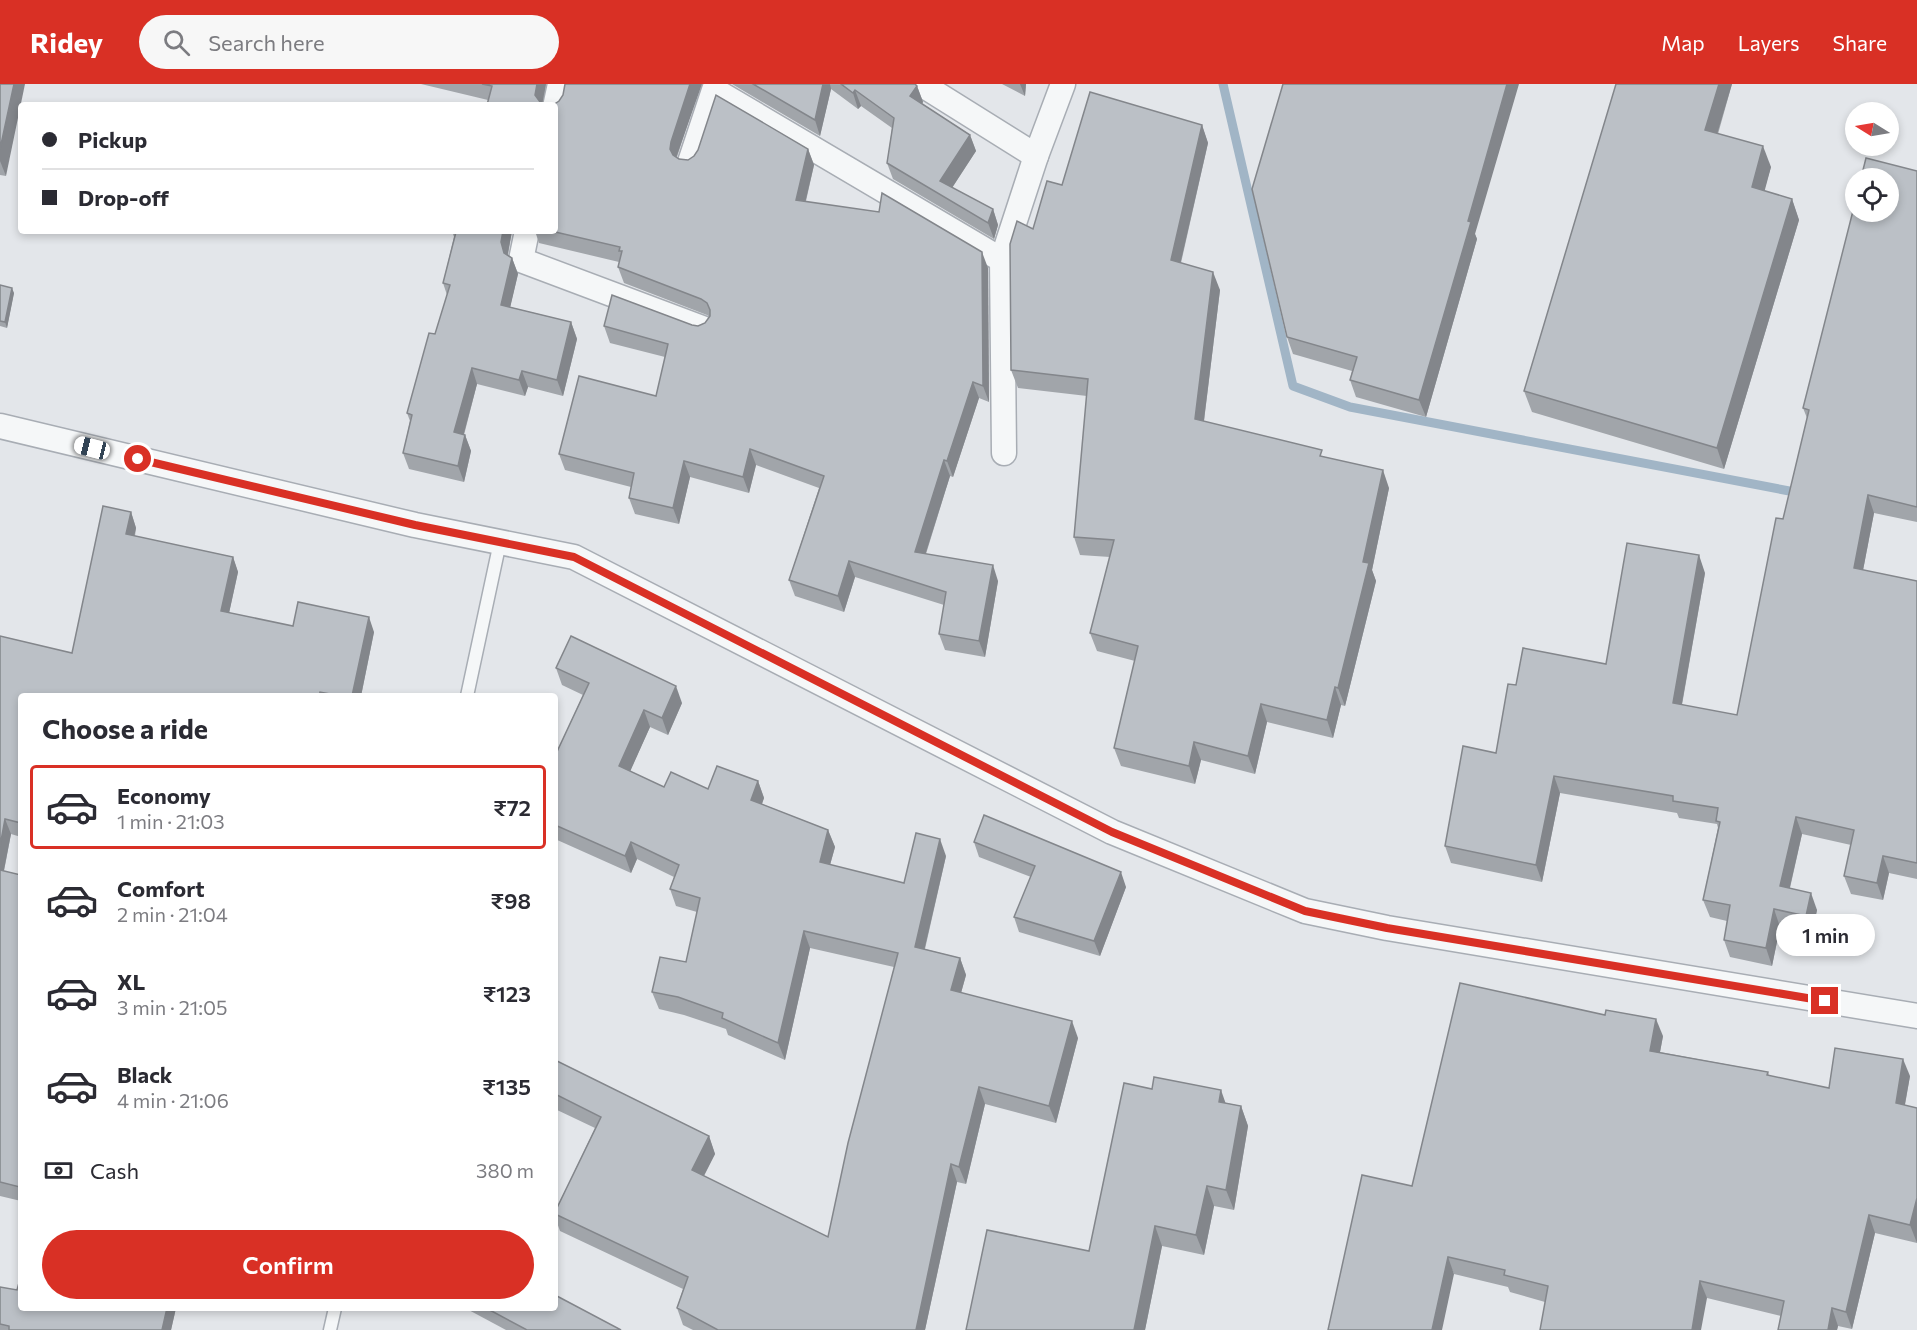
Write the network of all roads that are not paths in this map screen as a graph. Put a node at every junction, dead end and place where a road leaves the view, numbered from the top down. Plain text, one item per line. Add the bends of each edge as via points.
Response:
1 (560, 84) edge
2 (921, 84) edge
3 (1063, 84) edge
4 (556, 102) edge
5 (1036, 156) junction
6 (690, 162) edge
7 (527, 234) edge
8 (1002, 260) junction
9 (702, 328) edge
10 (0, 426) edge
11 (1004, 453) dead end
12 (500, 542) junction
13 (467, 693) edge
14 (1917, 1016) edge
15 (334, 1311) edge
16 (330, 1330) edge

1 - 4 street
2 - 5 street
3 - 5 street
5 - 8 street
6 - 8 street via 714,90
7 - 9 street via 521,260
8 - 11 street
10 - 12 street
12 - 13 lane
12 - 14 street via 574,557 1112,832 1305,911
15 - 16 lane

